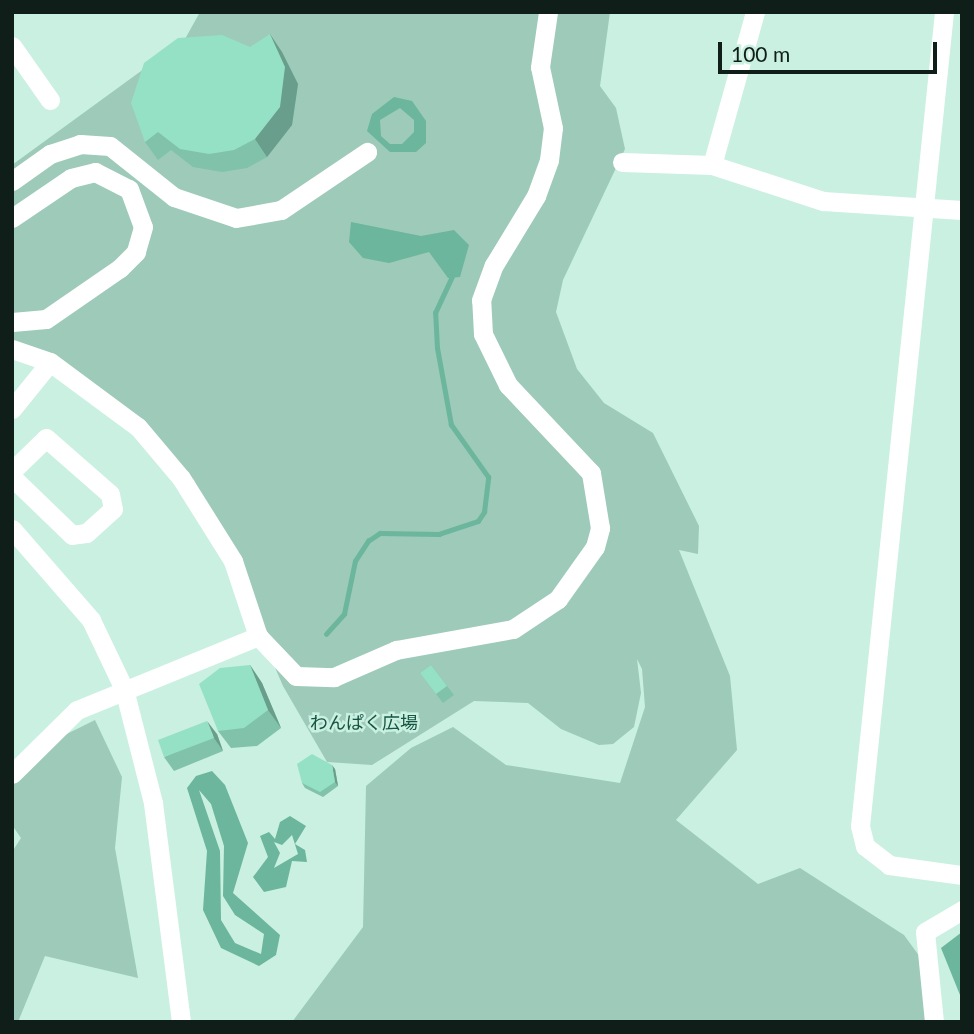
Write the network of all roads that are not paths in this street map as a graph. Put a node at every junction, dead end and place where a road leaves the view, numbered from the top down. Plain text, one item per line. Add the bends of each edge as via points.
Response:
1 (548, 12) edge
2 (755, 12) edge
3 (944, 12) edge
4 (12, 46) edge
5 (50, 100) dead end
6 (367, 152) dead end
7 (622, 163) dead end
8 (712, 165) junction
9 (12, 181) edge
10 (925, 204) junction
11 (962, 210) edge
12 (12, 218) edge
13 (12, 322) edge
14 (12, 349) edge
15 (50, 362) junction
16 (12, 409) edge
17 (12, 471) edge
18 (12, 477) edge
19 (12, 529) edge
20 (258, 636) junction
21 (124, 689) junction
22 (12, 774) edge
23 (962, 875) edge
24 (962, 910) edge
25 (952, 920) edge
26 (181, 1022) edge
27 (934, 1022) edge

1 - 20 street via 540,66 553,128 549,160 536,195 494,265 481,300 482,323 491,360 508,385 591,473 600,510 595,547 558,599 513,629 485,638 396,650 315,679 279,665
2 - 8 street
3 - 10 street
4 - 5 street
6 - 9 street via 281,210 236,218 174,197 110,146 80,144 50,154
7 - 8 street
8 - 10 street via 823,201
10 - 11 street
10 - 23 street via 860,825 865,846 889,865
12 - 13 street via 71,178 95,172 129,189 143,227 136,251 120,268 46,319
14 - 15 street
15 - 16 street
15 - 20 street via 138,427 181,478 233,561
17 - 18 street via 46,438 110,494 113,509 86,533 72,535
19 - 21 street via 91,620
20 - 21 street
21 - 22 street via 77,710
21 - 26 street via 153,803
24 - 25 street
25 - 27 street via 925,932

